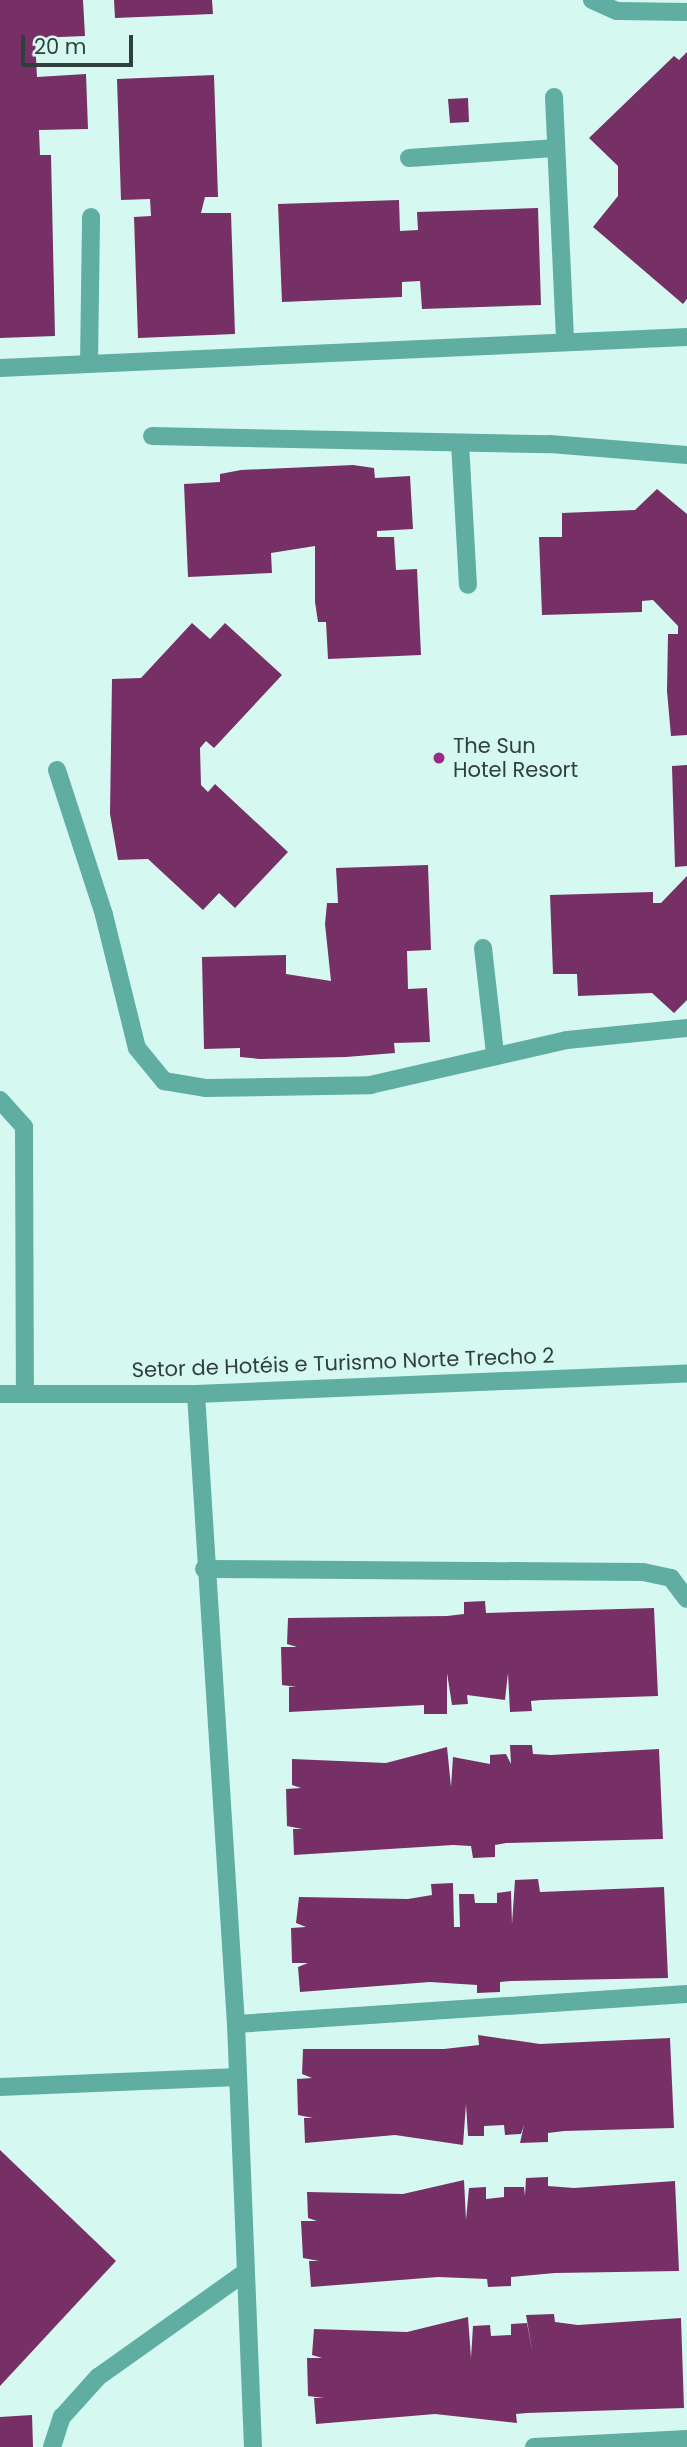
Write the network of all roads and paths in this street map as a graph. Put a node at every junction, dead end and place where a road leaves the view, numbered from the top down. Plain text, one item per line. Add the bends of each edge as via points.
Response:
1 (592, 0) edge
2 (687, 12) edge
3 (554, 97) dead end
4 (554, 148) junction
5 (408, 158) dead end
6 (91, 217) dead end
7 (687, 337) edge
8 (565, 341) junction
9 (89, 365) junction
10 (0, 368) edge
11 (152, 436) dead end
12 (460, 443) junction
13 (687, 455) edge
14 (468, 584) dead end
15 (57, 770) dead end
16 (483, 948) dead end
17 (687, 1028) edge
18 (495, 1054) junction
19 (0, 1100) edge
20 (687, 1373) edge
21 (25, 1393) junction
22 (0, 1394) edge
23 (196, 1394) junction
24 (204, 1569) junction
25 (687, 1599) edge
26 (687, 1994) edge
27 (236, 2024) junction
28 (238, 2077) junction
29 (0, 2087) edge
30 (246, 2272) junction
31 (687, 2439) edge
32 (52, 2447) edge
33 (253, 2447) edge
34 (534, 2447) edge

1 - 2 lane via 617,12
3 - 4 lane
4 - 5 lane
4 - 8 lane
6 - 9 lane
7 - 8 lane
8 - 9 lane
9 - 10 lane
11 - 12 lane
12 - 13 lane
12 - 14 lane
15 - 18 lane via 104,915 137,1048 164,1081 205,1088 370,1085
16 - 18 lane
17 - 18 lane
19 - 21 lane via 24,1127
20 - 23 lane, Setor de Hotéis e Turismo Norte Trecho 2
21 - 22 lane, Setor de Hotéis e Turismo Norte Trecho 2
21 - 23 lane, Setor de Hotéis e Turismo Norte Trecho 2
23 - 24 lane
24 - 25 lane via 643,1572 671,1578
24 - 27 lane
26 - 27 lane
27 - 28 lane
28 - 29 lane
28 - 30 lane
30 - 32 lane via 98,2377 61,2417
30 - 33 lane
31 - 34 lane

